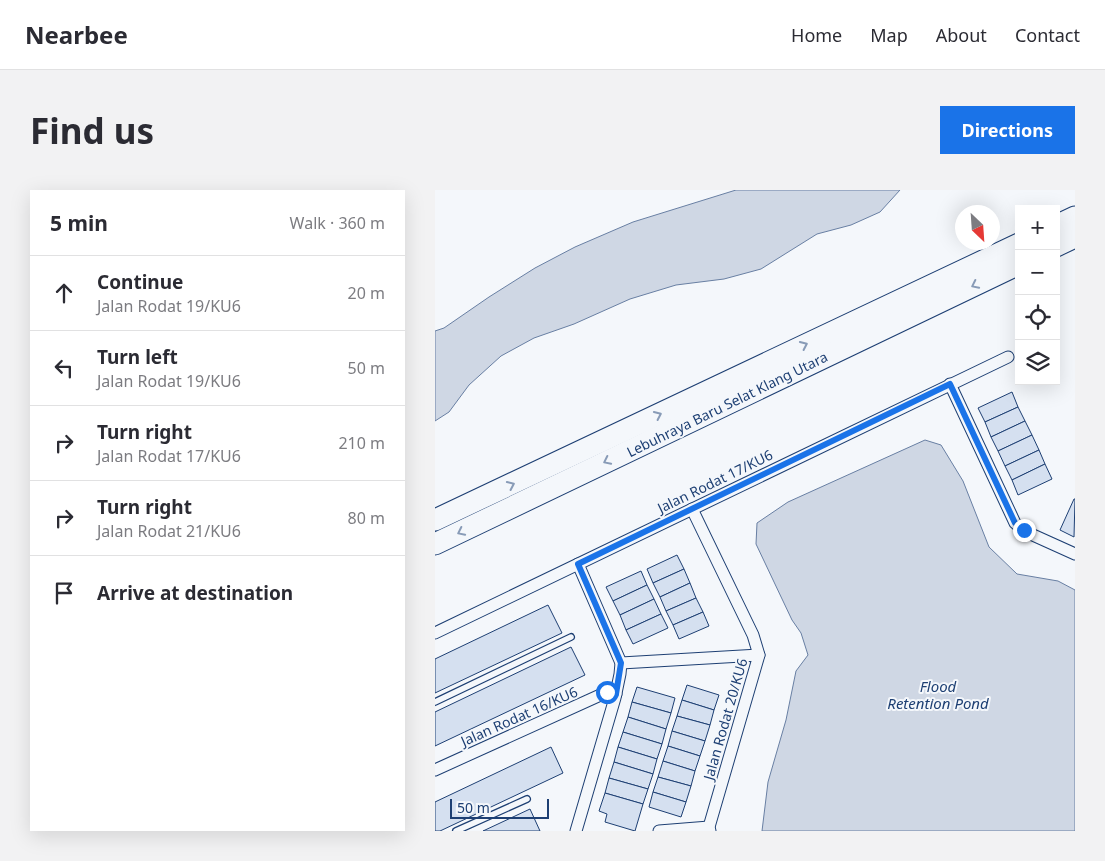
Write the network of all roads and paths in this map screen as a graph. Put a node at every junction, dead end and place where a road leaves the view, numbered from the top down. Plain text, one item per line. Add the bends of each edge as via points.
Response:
1 (1075, 217) edge
2 (1060, 224) edge
3 (1075, 237) edge
4 (1060, 244) edge
5 (1015, 246) edge
6 (1015, 266) edge
7 (1008, 357) dead end
8 (950, 384) junction
9 (692, 509) junction
10 (435, 520) edge
11 (435, 544) edge
12 (1075, 554) edge
13 (578, 564) junction
14 (435, 632) edge
15 (571, 637) dead end
16 (759, 655) junction
17 (621, 663) junction
18 (616, 694) junction
19 (435, 702) edge
20 (435, 770) edge
21 (527, 799) dead end
22 (709, 829) edge
23 (457, 831) edge
24 (576, 831) edge
25 (659, 831) edge

1 - 2 highway
3 - 4 highway
10 -> 5 highway, Lebuhraya Baru Selat Klang Utara
6 -> 11 highway, Lebuhraya Baru Selat Klang Utara
7 - 8 street, Jalan Rodat 17/KU6
8 - 9 street, Jalan Rodat 17/KU6
8 - 12 street via 1015,523
9 - 13 street, Jalan Rodat 17/KU6
9 - 16 street, Jalan Rodat 20/KU6 via 753,635
13 - 14 street, Jalan Rodat 17/KU6
13 - 17 street
15 - 19 lane
16 - 17 street
16 - 22 street, Jalan Rodat 20/KU6
17 - 18 street
18 - 20 street, Jalan Rodat 16/KU6 via 607,692
18 - 24 street
21 - 23 lane
22 - 25 street

